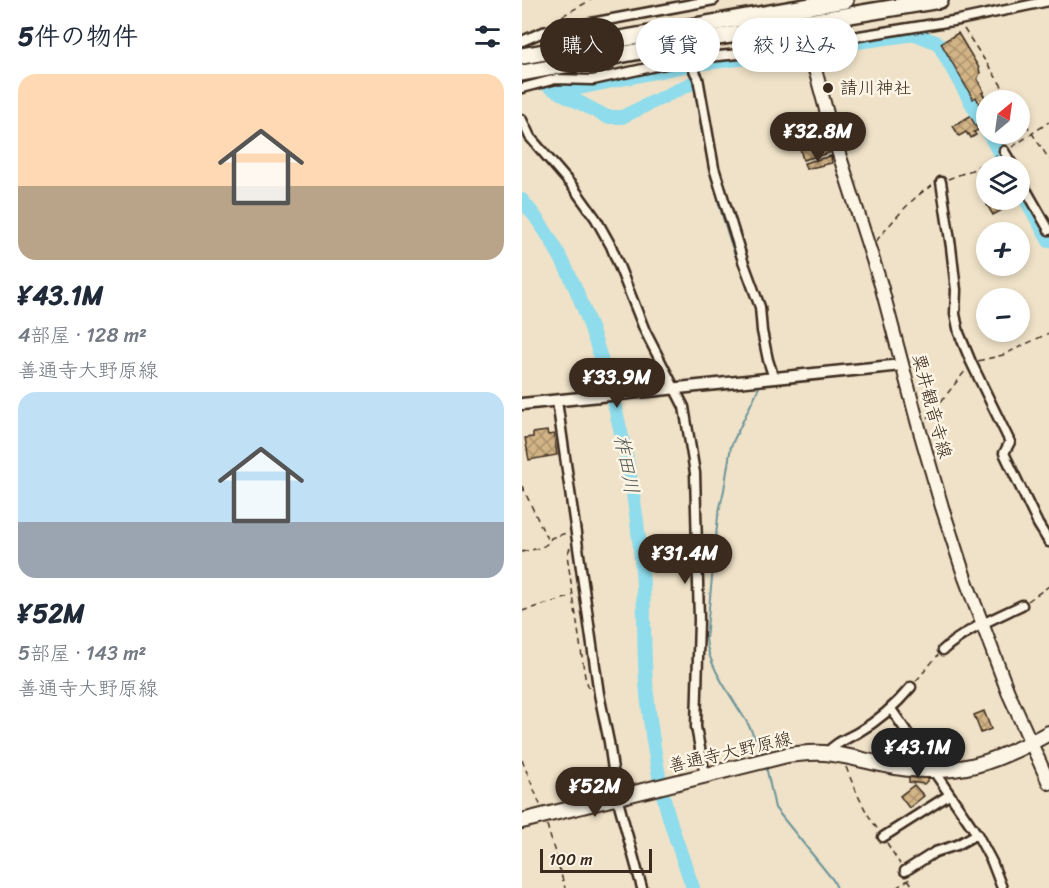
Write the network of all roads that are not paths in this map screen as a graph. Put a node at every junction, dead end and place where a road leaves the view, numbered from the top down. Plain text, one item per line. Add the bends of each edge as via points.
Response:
1 (714, 0) edge
2 (845, 0) edge
3 (940, 0) edge
4 (1049, 1) edge
5 (858, 37) edge
6 (522, 41) edge
7 (528, 55) edge
8 (636, 71) edge
9 (695, 72) edge
10 (816, 72) edge
11 (522, 73) edge
12 (522, 88) edge
13 (522, 120) edge
14 (1005, 151) road end
15 (1008, 156) edge
16 (941, 182) road end
17 (1030, 197) edge
18 (1049, 230) edge
19 (902, 365) junction
20 (774, 378) junction
21 (675, 388) junction
22 (557, 401) junction
23 (522, 404) edge
24 (1049, 542) edge
25 (1022, 605) road end
26 (982, 624) junction
27 (943, 650) road end
28 (911, 687) road end
29 (891, 709) junction
30 (1049, 733) edge
31 (1032, 743) junction
32 (827, 753) junction
33 (932, 770) junction
34 (705, 775) junction
35 (1049, 783) edge
36 (949, 795) junction
37 (617, 797) junction
38 (569, 809) junction
39 (544, 815) junction
40 (522, 821) edge
41 (624, 825) junction
42 (977, 834) junction
43 (883, 837) road end
44 (904, 871) road end
45 (642, 888) edge
46 (1002, 888) edge

1 - 6 street via 543,32
2 - 7 highway
3 - 11 highway
4 - 5 street
8 - 12 street via 594,80 556,79
9 - 20 street via 714,168 760,307
10 - 19 main road, 粟井観音寺線
13 - 21 street via 530,137 596,219 645,331
14 - 15 street
16 - 24 street via 959,333 1011,442 1004,453
17 - 18 street
19 - 20 street
19 - 26 main road, 粟井観音寺線 via 942,507
20 - 21 street
21 - 22 street
21 - 34 street via 684,407 695,473 699,620 696,727
22 - 23 street
22 - 37 street via 573,531
25 - 26 street
26 - 27 street
26 - 31 main road, 粟井観音寺線
28 - 29 street
29 - 32 street
29 - 33 street
30 - 31 main road, 善通寺大野原線
31 - 33 main road, 善通寺大野原線 via 975,766
31 - 35 main road, 粟井観音寺線
32 - 33 main road, 善通寺大野原線 via 894,767
32 - 34 main road, 善通寺大野原線 via 787,755
33 - 36 street
34 - 37 main road, 善通寺大野原線
36 - 42 street
36 - 43 street
37 - 38 main road, 善通寺大野原線
37 - 39 street via 597,798
37 - 41 street
38 - 39 main road, 善通寺大野原線
38 - 41 street via 612,804
39 - 40 main road, 善通寺大野原線
41 - 45 street
42 - 44 street
42 - 46 street

